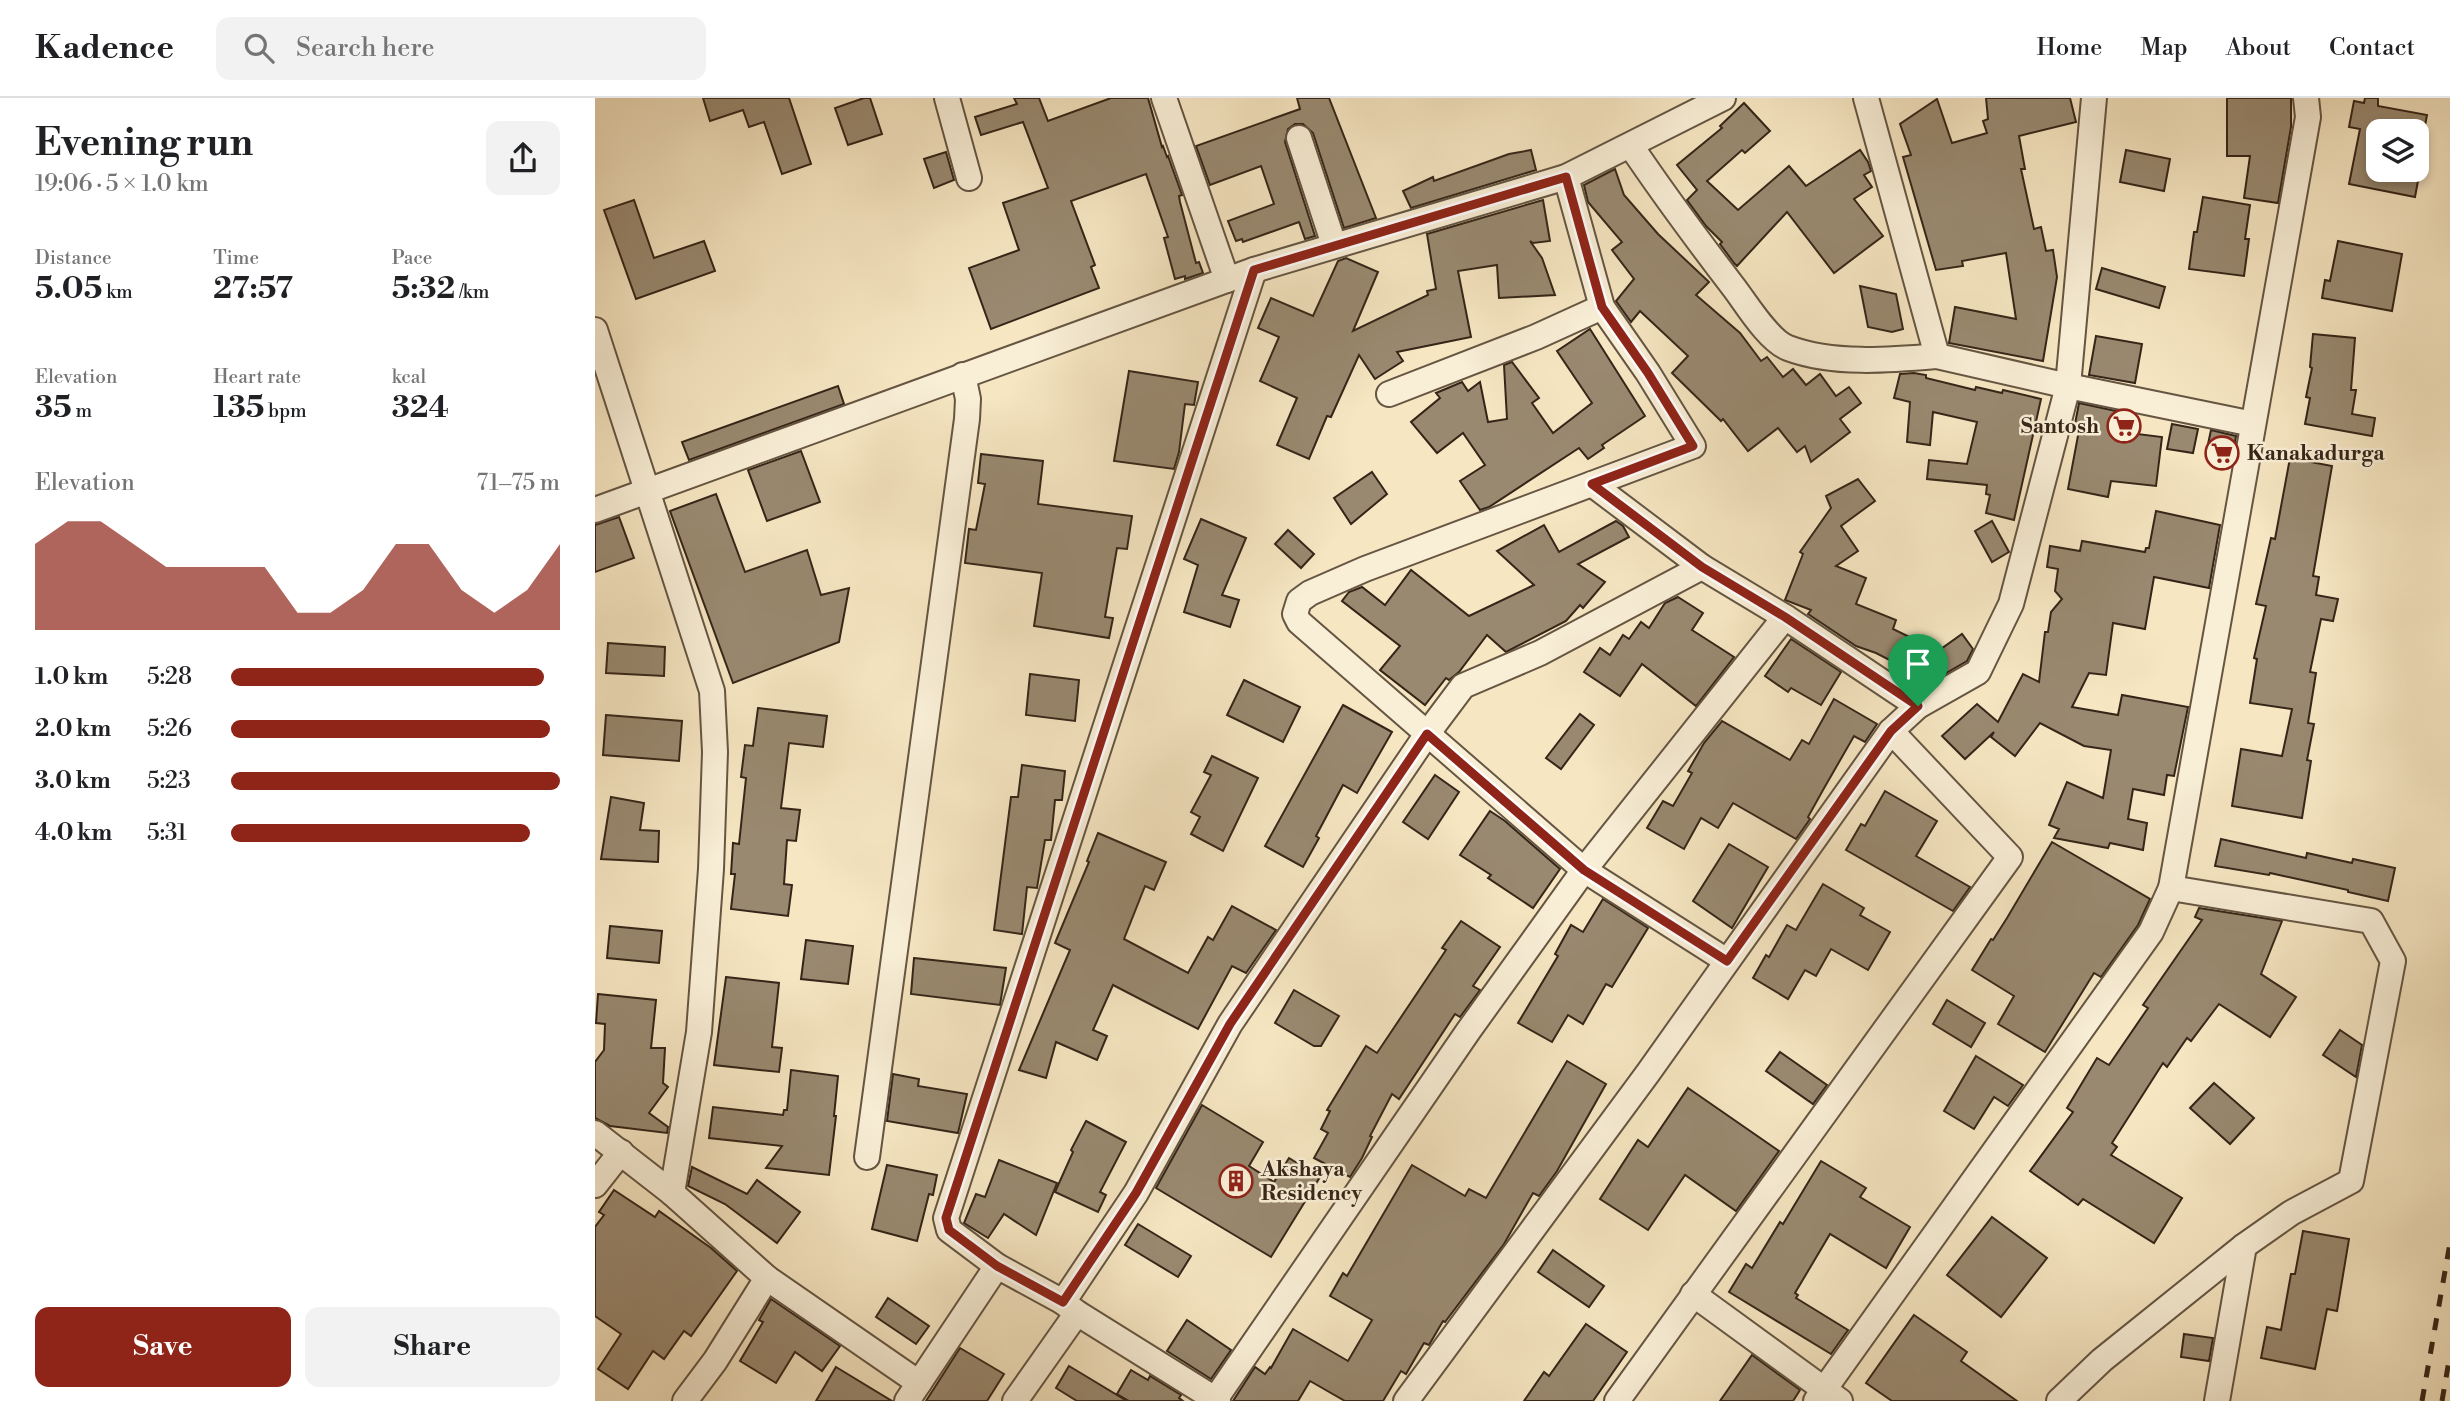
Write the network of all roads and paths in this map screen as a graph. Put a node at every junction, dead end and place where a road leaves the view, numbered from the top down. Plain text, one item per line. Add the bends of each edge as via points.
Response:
1 (947, 98) edge
2 (1164, 98) edge
3 (1723, 98) edge
4 (1866, 98) edge
5 (2094, 98) edge
6 (2307, 98) edge
7 (1299, 138) dead end
8 (1631, 146) junction
9 (1566, 177) junction
10 (969, 178) dead end
11 (1334, 245) junction
12 (1254, 270) junction
13 (1227, 280) junction
14 (1602, 307) junction
15 (595, 330) edge
16 (1937, 356) junction
17 (963, 375) junction
18 (2068, 386) junction
19 (1389, 394) dead end
20 (2253, 424) junction
21 (1592, 484) junction
22 (646, 490) junction
23 (595, 510) edge
24 (1702, 567) junction
25 (1785, 617) junction
26 (1918, 706) junction
27 (1891, 731) junction
28 (1427, 734) junction
29 (1584, 870) junction
30 (2171, 888) junction
31 (1727, 961) junction
32 (595, 1133) edge
33 (621, 1152) junction
34 (867, 1157) dead end
35 (595, 1185) edge
36 (671, 1193) junction
37 (2244, 1247) junction
38 (997, 1266) junction
39 (767, 1278) junction
40 (1693, 1294) junction
41 (1070, 1307) junction
42 (913, 1392) edge
43 (1827, 1397) edge
44 (1216, 1400) edge
45 (685, 1401) edge
46 (1015, 1401) edge
47 (1406, 1401) edge
48 (1617, 1401) edge
49 (2059, 1401) edge
50 (2217, 1401) edge

1 - 10 street
2 - 13 street
3 - 8 street
4 - 16 street
5 - 18 street
6 - 20 street via 2308,117
7 - 11 street
8 - 9 street
8 - 16 street via 1755,316 1786,347 1874,361
9 - 11 street
9 - 14 street
11 - 12 street
12 - 13 street
12 - 38 street via 946,1218 949,1230
13 - 17 street
14 - 19 street
14 - 21 street via 1693,446
15 - 22 street
16 - 18 street
17 - 22 street
17 - 34 street via 967,419
18 - 20 street
18 - 26 street via 2011,604 1978,672
20 - 30 street
21 - 24 street
21 - 28 street via 1365,569 1299,601 1295,614 1299,621
22 - 23 street
22 - 36 street via 712,691 715,752 699,1032
24 - 25 street
24 - 28 street via 1540,653 1463,686
25 - 26 street
25 - 29 street
26 - 27 street
27 - 31 street
27 - 40 street via 2010,857
28 - 29 street
28 - 41 street via 1230,1024
29 - 31 street
29 - 44 street
30 - 37 street via 2371,921 2393,961 2351,1181 2291,1213
30 - 43 street via 2151,932
31 - 47 street
32 - 33 street
33 - 35 street
33 - 36 street
36 - 39 street
37 - 49 street via 2102,1360
37 - 50 street
38 - 41 street
38 - 42 street
39 - 42 street
39 - 45 street
40 - 43 street
40 - 48 street
41 - 44 street
41 - 46 street

